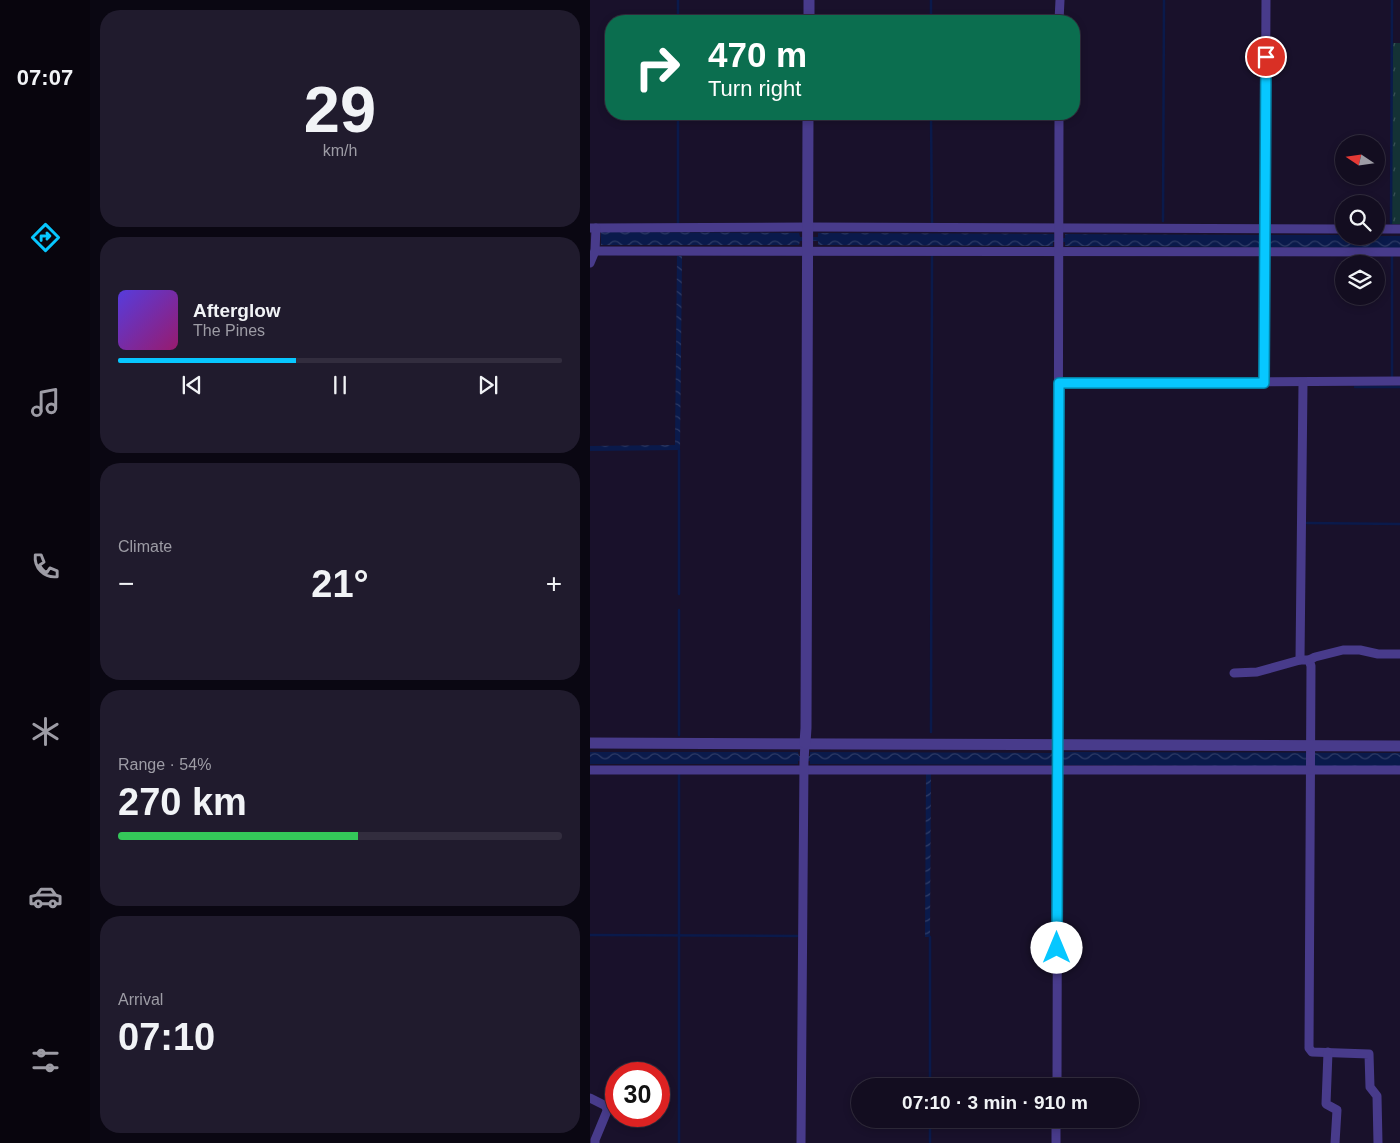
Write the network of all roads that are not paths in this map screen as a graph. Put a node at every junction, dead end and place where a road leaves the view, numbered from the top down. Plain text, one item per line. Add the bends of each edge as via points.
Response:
1 (809, 0) edge
2 (1060, 0) edge
3 (1266, 0) edge
4 (809, 15) edge
5 (1060, 15) edge
6 (808, 120) edge
7 (1059, 120) edge
8 (593, 228) edge
9 (1385, 228) edge
10 (1400, 228) edge
11 (1335, 229) edge
12 (808, 239) junction
13 (1059, 240) junction
14 (1265, 241) junction
15 (595, 250) junction
16 (1400, 252) edge
17 (590, 263) edge
18 (1400, 381) edge
19 (1303, 382) junction
20 (1059, 383) junction
21 (1264, 383) junction
22 (1400, 654) edge
23 (1304, 660) junction
24 (1234, 673) dead end
25 (590, 743) edge
26 (1400, 746) edge
27 (1310, 748) junction
28 (804, 757) junction
29 (1057, 758) junction
30 (1310, 769) junction
31 (590, 770) edge
32 (1400, 770) edge
33 (1328, 1052) junction
34 (1056, 1078) edge
35 (590, 1098) edge
36 (1056, 1128) edge
37 (595, 1143) edge
38 (801, 1143) edge
39 (1056, 1143) edge
40 (1335, 1143) edge
41 (1378, 1143) edge

1 - 4 street
2 - 5 street
3 - 14 street
6 - 12 street
7 - 13 street
8 - 12 street
8 - 15 street
9 - 10 street
11 - 14 street
12 - 13 street
12 - 13 street
12 - 15 street
12 - 28 street
13 - 14 street
13 - 14 street
13 - 20 street
14 - 16 street
14 - 21 street
15 - 17 street
18 - 19 street
19 - 21 street
19 - 23 street
20 - 21 street
20 - 29 street
22 - 23 street via 1343,650
23 - 24 street via 1257,672
23 - 27 street via 1311,666
25 - 28 street
26 - 27 street
27 - 29 street
27 - 30 street
28 - 29 street
28 - 29 street
28 - 31 street
28 - 38 street
29 - 30 street
29 - 34 street
30 - 32 street
30 - 33 street via 1309,1048 1312,1052
33 - 40 street via 1326,1104 1336,1110
33 - 41 street via 1369,1054 1370,1087 1377,1096
35 - 37 street via 606,1106 607,1111
36 - 39 street

